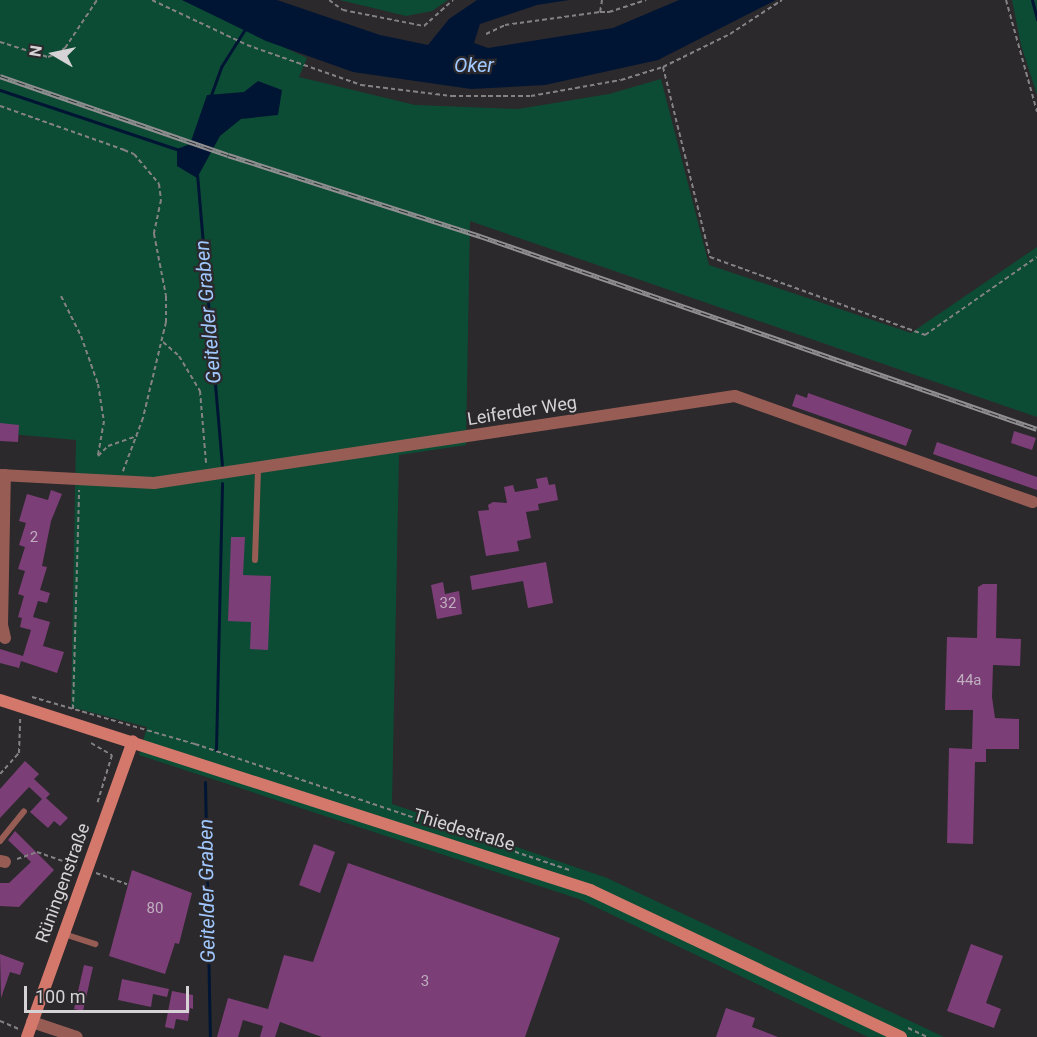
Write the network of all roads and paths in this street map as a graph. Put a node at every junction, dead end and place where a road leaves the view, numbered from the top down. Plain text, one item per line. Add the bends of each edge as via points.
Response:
1 (98, 0) edge
2 (152, 0) edge
3 (329, 0) edge
4 (453, 0) edge
5 (602, 0) edge
6 (646, 0) edge
7 (782, 0) edge
8 (1006, 0) edge
9 (600, 12) junction
10 (486, 34) dead end
11 (0, 42) edge
12 (663, 67) junction
13 (0, 106) edge
14 (1037, 112) edge
15 (1037, 256) edge
16 (61, 296) dead end
17 (163, 342) junction
18 (137, 436) junction
19 (258, 468) junction
20 (3, 475) edge
21 (207, 475) junction
22 (79, 481) junction
23 (117, 484) junction
24 (1033, 502) dead end
25 (255, 560) dead end
26 (5, 638) dead end
27 (26, 695) dead end
28 (0, 700) edge
29 (73, 709) junction
30 (20, 719) dead end
31 (110, 720) dead end
32 (133, 741) junction
33 (101, 746) dead end
34 (0, 774) edge
35 (95, 811) dead end
36 (24, 812) dead end
37 (0, 841) edge
38 (80, 855) dead end
39 (3, 861) edge
40 (86, 869) junction
41 (127, 884) dead end
42 (63, 934) junction
43 (95, 944) dead end
44 (0, 1020) edge
45 (32, 1022) junction
46 (24, 1033) edge
47 (77, 1037) edge
48 (901, 1037) edge

1 - 11 path via 65,48 56,54 48,57
2 - 12 path via 247,45 361,86 451,96 531,96 621,80
3 - 4 path via 343,10 424,26
5 - 9 path
6 - 9 path
7 - 12 path via 730,34
8 - 14 path
9 - 10 path via 505,25
12 - 15 path via 710,257 925,335
13 - 17 path via 134,154 159,184 161,200 154,234 167,309
16 - 18 path via 98,384 104,421 98,456 108,446
17 - 18 path
17 - 21 path via 179,356 200,391
18 - 23 path
19 - 21 street, Leiferder Weg
19 - 24 street, Leiferder Weg via 735,396
19 - 25 lane
20 - 22 street, Leiferder Weg
20 - 26 street
21 - 23 street, Leiferder Weg
22 - 23 street, Leiferder Weg
22 - 29 path
27 - 29 path
28 - 32 street, Thiedestraße
29 - 31 path
30 - 34 path via 19,753
32 - 40 street, Rüningenstraße
32 - 48 street, Thiedestraße via 590,890
33 - 35 path via 112,755
36 - 37 lane
38 - 39 path via 76,866 37,852
40 - 41 path
40 - 42 street, Rüningenstraße
42 - 43 lane
42 - 45 street, Rüningenstraße
44 - 46 path
45 - 46 street, Rüningenstraße
45 - 47 street

